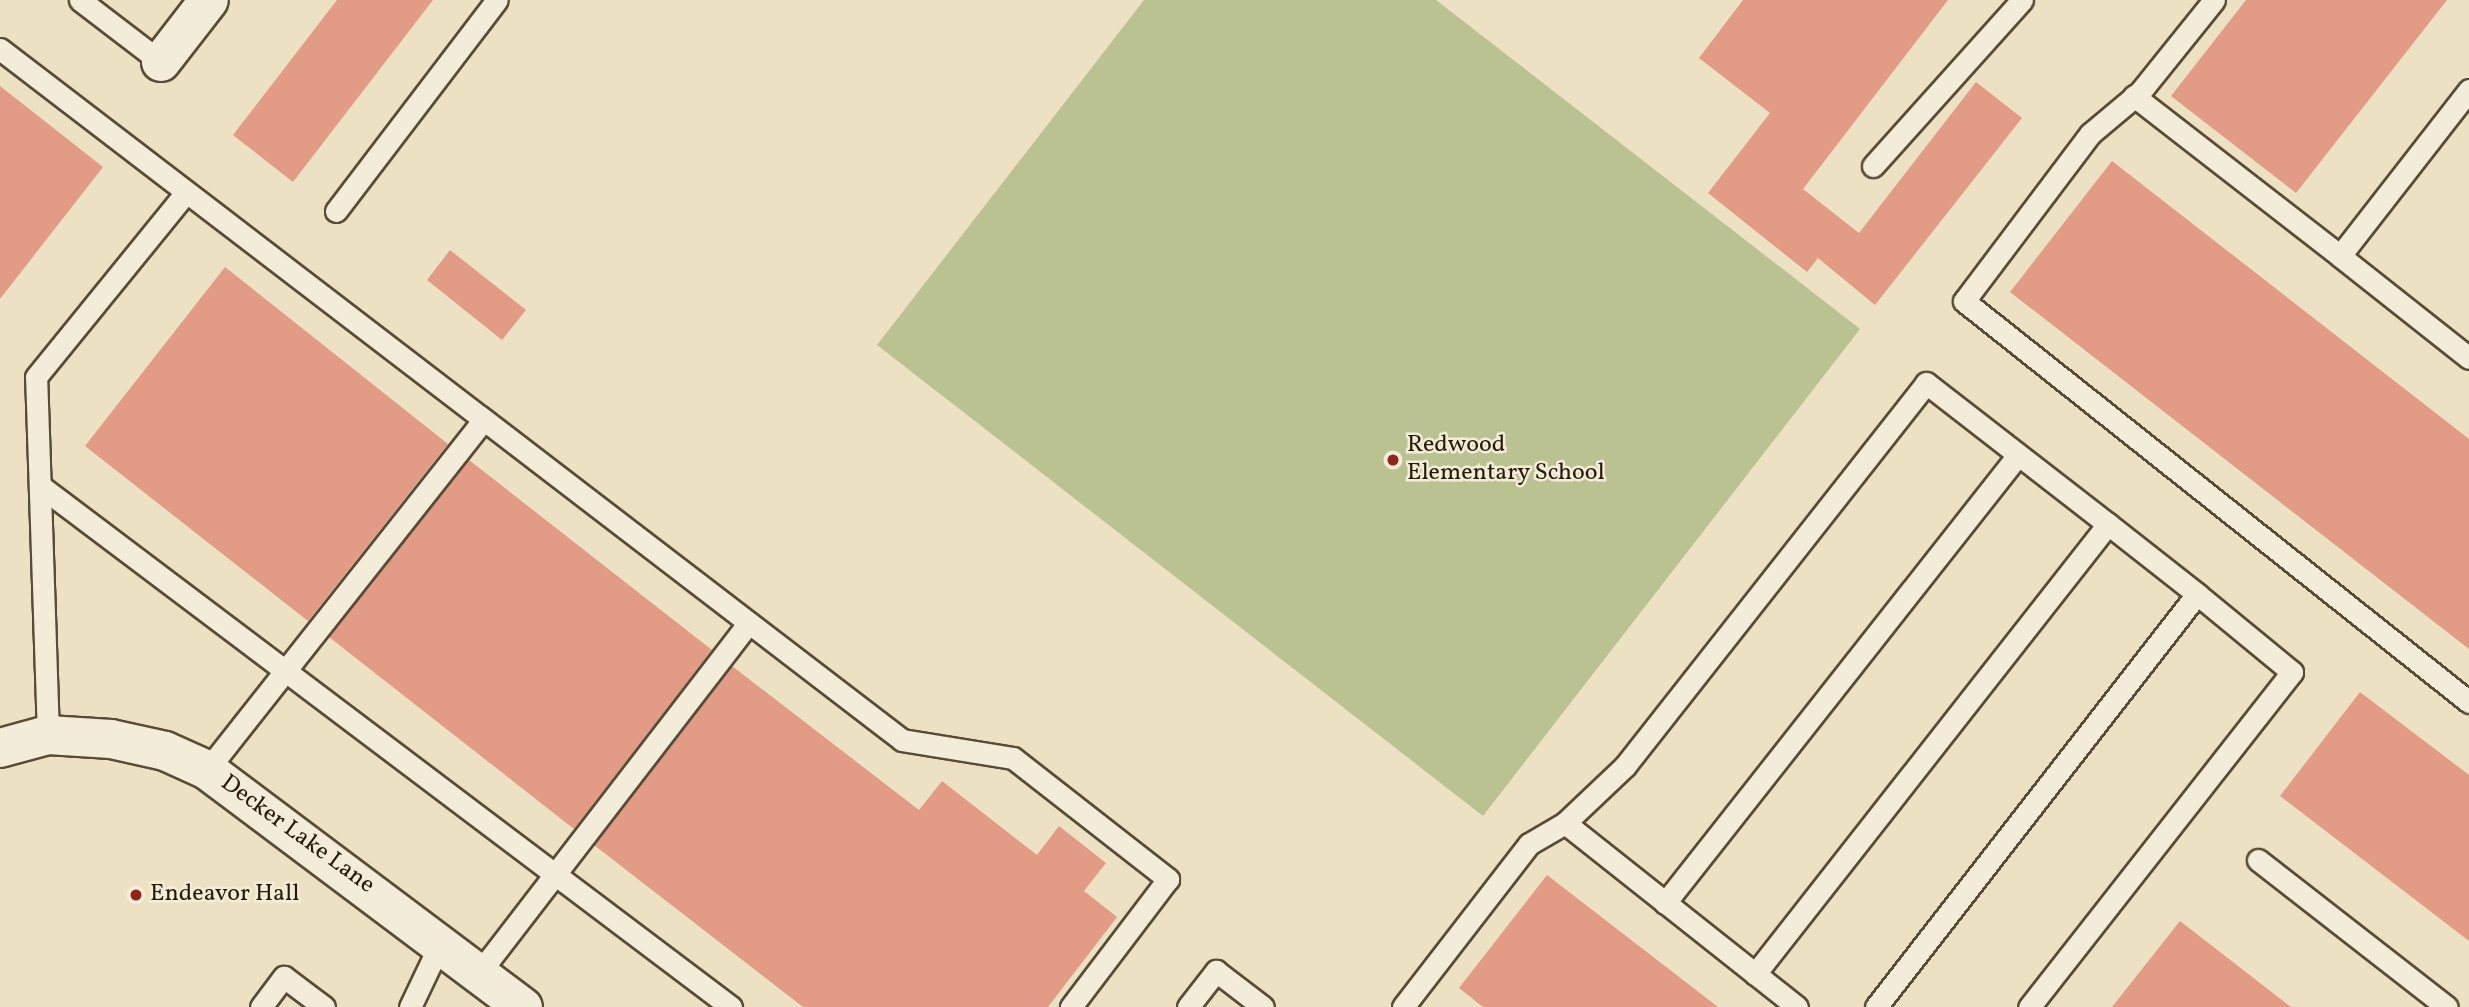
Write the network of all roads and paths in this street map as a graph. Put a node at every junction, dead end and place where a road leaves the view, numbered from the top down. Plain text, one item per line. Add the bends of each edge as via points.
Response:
1 (80, 0) edge
2 (209, 0) edge
3 (497, 0) edge
4 (2022, 0) edge
5 (2214, 0) edge
6 (0, 49) edge
7 (161, 62) joint
8 (2469, 90) edge
9 (2134, 96) junction
10 (1873, 166) dead end
11 (184, 195) junction
12 (335, 211) dead end
13 (2340, 256) junction
14 (2469, 358) edge
15 (483, 421) junction
16 (2018, 455) junction
17 (43, 488) junction
18 (2108, 524) junction
19 (2197, 594) junction
20 (749, 624) junction
21 (287, 668) junction
22 (2469, 702) edge
23 (48, 735) junction
24 (0, 748) edge
25 (208, 771) junction
26 (1564, 823) junction
27 (2258, 860) dead end
28 (556, 871) junction
29 (1665, 903) junction
30 (441, 942) junction
31 (479, 973) junction
32 (1755, 974) junction
33 (261, 1007) edge
34 (324, 1007) edge
35 (410, 1007) edge
36 (523, 1007) edge
37 (731, 1007) edge
38 (1071, 1007) edge
39 (1188, 1007) edge
40 (1263, 1007) edge
41 (1403, 1007) edge
42 (1797, 1007) edge
43 (1876, 1007) edge
44 (2029, 1007) edge
45 (2447, 1007) edge

1 - 7 lane
2 - 7 street
3 - 12 lane
4 - 10 lane
5 - 9 lane
6 - 11 lane
8 - 13 lane
9 - 13 lane
9 - 22 lane via 2090,134 1964,301
11 - 15 lane
11 - 17 lane via 36,377
13 - 14 lane
15 - 20 lane
15 - 21 lane
16 - 18 lane
16 - 26 lane via 1926,383 1625,766
16 - 29 lane
17 - 21 lane
17 - 23 lane
18 - 19 lane
18 - 32 lane
19 - 43 lane
19 - 44 lane via 2292,672
20 - 28 lane
20 - 38 lane via 902,740 1013,758 1168,879
21 - 25 lane
21 - 28 lane
23 - 24 street, Decker Lake Lane
23 - 25 street, Decker Lake Lane via 138,745
25 - 30 street, Decker Lake Lane
26 - 29 lane
26 - 41 lane via 1529,844
27 - 45 lane
28 - 31 lane
28 - 37 lane
29 - 32 lane
30 - 31 street, Decker Lake Lane
30 - 35 lane
31 - 36 street, Decker Lake Lane
32 - 42 lane
33 - 34 lane via 284,977
39 - 40 lane via 1216,971

